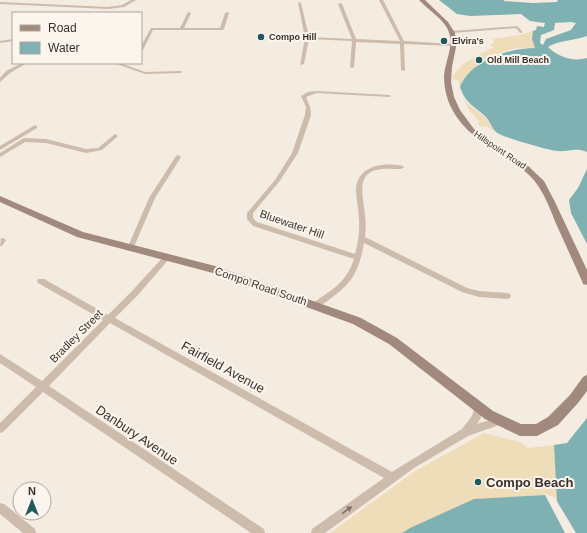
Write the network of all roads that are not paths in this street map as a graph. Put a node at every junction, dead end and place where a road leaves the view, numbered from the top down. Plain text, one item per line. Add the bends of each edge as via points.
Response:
1 (134, 0) edge
2 (381, 0) edge
3 (422, 0) edge
4 (0, 3) edge
5 (299, 3) dead end
6 (340, 4) dead end
7 (189, 13) dead end
8 (226, 14) dead end
9 (182, 28) junction
10 (452, 32) junction
11 (477, 32) junction
12 (521, 32) dead end
13 (491, 36) dead end
14 (306, 38) junction
15 (12, 40) edge
16 (354, 40) junction
17 (0, 42) edge
18 (402, 42) junction
19 (453, 45) junction
20 (142, 48) edge
21 (23, 64) edge
22 (124, 64) edge
23 (302, 64) dead end
24 (352, 66) dead end
25 (403, 70) dead end
26 (180, 72) dead end
27 (0, 81) edge
28 (389, 96) dead end
29 (35, 127) dead end
30 (115, 136) dead end
31 (0, 148) edge
32 (0, 155) edge
33 (178, 157) dead end
34 (401, 167) dead end
35 (0, 199) edge
36 (363, 239) junction
37 (130, 249) junction
38 (342, 253) junction
39 (167, 257) junction
40 (357, 257) junction
41 (352, 271) junction
42 (41, 281) dead end
43 (587, 281) edge
44 (507, 296) dead end
45 (316, 305) junction
46 (110, 318) junction
47 (0, 358) edge
48 (587, 381) edge
49 (42, 386) junction
50 (478, 406) junction
51 (499, 421) junction
52 (0, 429) edge
53 (466, 432) junction
54 (391, 478) junction
55 (0, 508) edge
56 (31, 533) edge
57 (260, 533) edge
58 (316, 533) edge

1 - 4 street via 124,6 108,8
2 - 18 street
3 - 10 street
5 - 14 street
6 - 16 street
7 - 9 street
8 - 9 street via 222,29
9 - 20 street via 152,29
10 - 11 street
10 - 19 street, Hillspoint Road
11 - 12 street via 517,27
11 - 13 street
14 - 16 street
14 - 23 street
15 - 17 street
16 - 18 street
16 - 24 street
18 - 19 street
18 - 25 street
19 - 43 street, Hillspoint Road via 447,78 457,114 482,140 527,168 537,179 548,196
21 - 27 street via 8,72
22 - 26 street via 145,73
28 - 38 street, Bluewater Hill via 310,92 303,96 308,114 295,152 277,181 250,213 250,219 255,224
29 - 31 street
30 - 32 street via 100,149 86,151 46,141 24,140
33 - 37 street via 152,198
34 - 36 street via 377,168 368,171 362,177 359,186
35 - 37 street, Compo Road South via 72,232
36 - 40 street
36 - 44 street via 465,290
37 - 39 street, Compo Road South
38 - 40 street, Bluewater Hill
38 - 41 street
39 - 45 street, Compo Road South via 215,270
39 - 46 street, Bradley Street
40 - 41 street
41 - 45 street via 345,282
42 - 46 street, Fairfield Avenue
45 - 50 street, Compo Road South via 384,335
46 - 49 street, Bradley Street
46 - 54 street, Fairfield Avenue
47 - 49 street, Danbury Avenue
48 - 51 street via 562,412 545,426 525,431
49 - 52 street, Bradley Street
49 - 57 street, Danbury Avenue
50 - 51 street, Compo Road South
50 - 53 street via 476,418
51 - 53 street
53 - 54 street
58 -> 54 street
55 - 56 street

